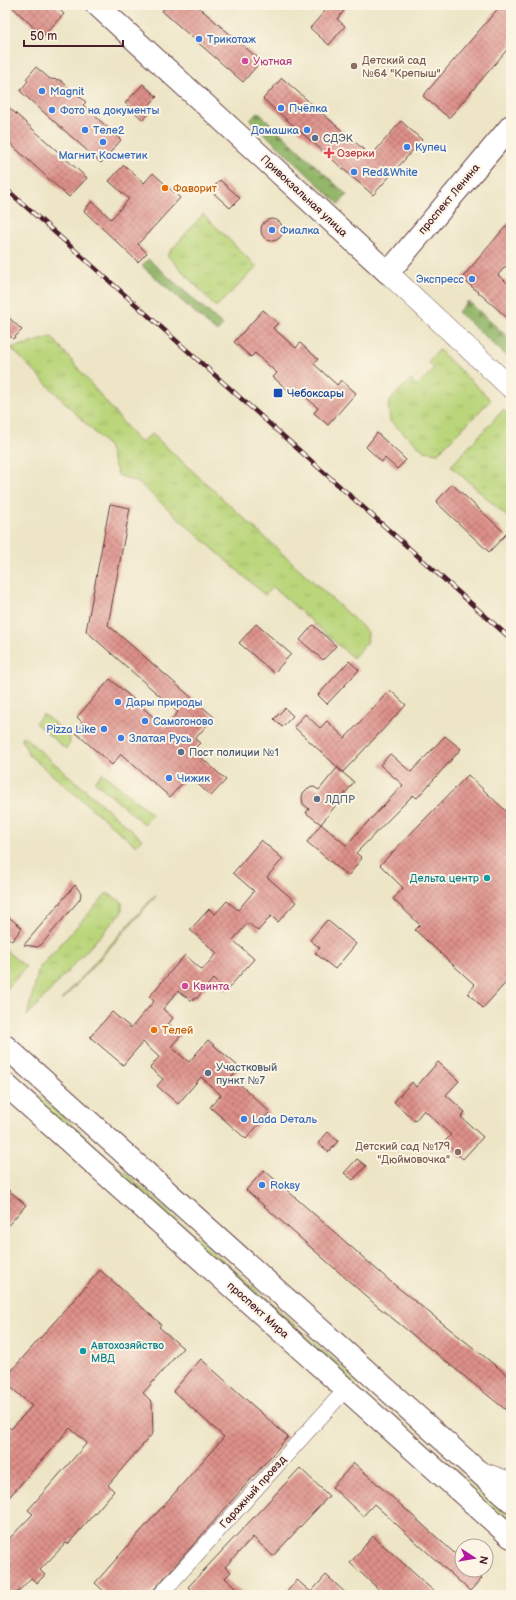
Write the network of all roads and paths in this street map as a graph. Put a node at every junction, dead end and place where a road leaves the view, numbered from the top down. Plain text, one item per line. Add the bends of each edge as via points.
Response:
1 (97, 5) edge
2 (511, 126) edge
3 (388, 273) junction
4 (511, 388) edge
5 (9, 1051) edge
6 (5, 1078) edge
7 (5, 1084) edge
8 (346, 1389) junction
9 (386, 1389) junction
10 (368, 1409) junction
11 (478, 1471) junction
12 (511, 1483) edge
13 (511, 1501) edge
14 (511, 1537) edge
15 (160, 1595) edge

1 - 3 main road, Привокзальная улица
2 - 3 main road, проспект Ленина
3 - 4 street, Привокзальная улица
5 - 6 main road
5 - 9 main road
7 - 8 main road, проспект Мира
8 - 10 main road, проспект Мира
8 - 15 street, Гаражный проезд
9 - 10 main road
9 - 11 main road
10 - 14 main road, проспект Мира
11 - 12 street
11 - 13 main road

